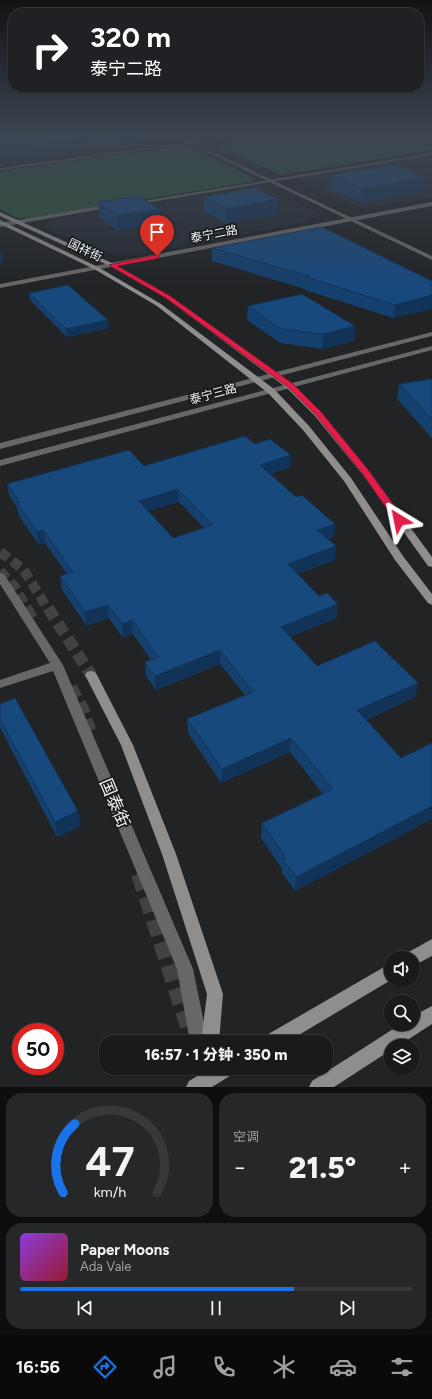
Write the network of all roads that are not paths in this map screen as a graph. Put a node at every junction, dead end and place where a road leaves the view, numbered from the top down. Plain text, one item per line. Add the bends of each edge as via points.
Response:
1 (229, 187) edge
2 (284, 187) edge
3 (294, 187) edge
4 (124, 204) edge
5 (432, 204) edge
6 (117, 206) edge
7 (0, 214) edge
8 (359, 218) junction
9 (352, 220) junction
10 (17, 222) junction
11 (1, 224) edge
12 (432, 251) edge
13 (432, 258) edge
14 (112, 265) junction
15 (96, 268) junction
16 (0, 286) edge
17 (432, 334) edge
18 (432, 348) edge
19 (275, 375) junction
20 (256, 380) junction
21 (290, 386) junction
22 (271, 391) junction
23 (0, 446) edge
24 (0, 463) edge
25 (432, 564) edge
26 (0, 576) edge
27 (432, 601) edge
28 (57, 665) junction
29 (91, 675) tunnel mouth
30 (0, 684) edge
31 (432, 947) edge
32 (420, 954) edge
33 (384, 975) edge
34 (432, 1014) edge
35 (198, 1035) edge
36 (211, 1035) edge
37 (283, 1035) edge
38 (318, 1087) edge

1 - 4 street
2 - 9 street
3 - 8 street
5 - 8 street, 泰宁二路
6 - 10 street
7 - 10 main road, 国祥街
8 - 9 street, 泰宁二路
8 - 12 street
9 - 13 street
9 - 14 street, 泰宁二路
10 - 11 street
10 - 14 main road, 国祥街
11 - 15 main road, 国祥街
14 - 15 street, 泰宁二路
14 - 19 main road, 国祥街 via 168,297
15 - 16 street, 泰宁二路
15 - 20 main road, 国祥街 via 159,304
17 - 19 street, 泰宁三路
18 - 21 street, 泰宁三路
19 - 20 street, 泰宁三路
19 - 21 main road, 国祥街
20 - 22 main road, 国祥街
20 - 23 street, 泰宁三路
21 - 22 street, 泰宁三路
21 - 25 main road, 国祥街 via 318,414 366,473
22 - 24 street, 泰宁三路
22 - 27 main road, 国祥街 via 306,428 348,480 399,558
26 - 28 street, 国泰街
28 - 30 street
28 - 35 street, 国泰街 via 185,969
29 - 36 main road via 127,745 169,854 213,986 215,994
31 - 32 main road
33 - 37 main road
34 - 38 main road

